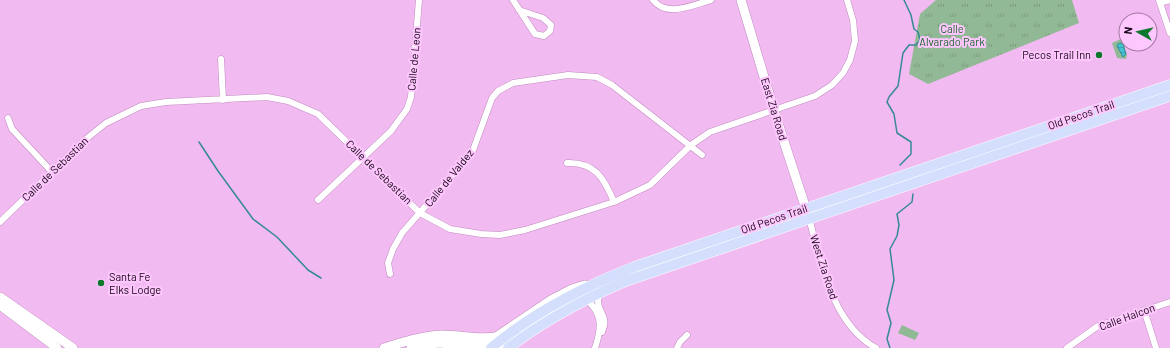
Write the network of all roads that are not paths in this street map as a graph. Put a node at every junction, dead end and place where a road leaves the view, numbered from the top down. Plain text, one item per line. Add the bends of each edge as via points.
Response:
1 (419, 0) edge
2 (513, 0) edge
3 (653, 0) edge
4 (711, 0) edge
5 (741, 0) edge
6 (847, 0) edge
7 (1170, 0) edge
8 (1160, 2) edge
9 (519, 10) junction
10 (1170, 33) edge
11 (221, 58) dead end
12 (1170, 85) edge
13 (1170, 96) edge
14 (223, 100) junction
15 (774, 110) junction
16 (8, 118) dead end
17 (691, 145) junction
18 (702, 155) dead end
19 (363, 157) junction
20 (567, 163) dead end
21 (52, 172) junction
22 (318, 200) dead end
23 (614, 202) junction
24 (420, 213) junction
25 (807, 214) junction
26 (0, 222) edge
27 (634, 267) junction
28 (390, 274) dead end
29 (607, 278) junction
30 (601, 292) junction
31 (0, 296) edge
32 (586, 299) junction
33 (1170, 302) edge
34 (0, 305) edge
35 (1144, 310) junction
36 (687, 335) dead end
37 (598, 340) junction
38 (448, 343) junction
39 (510, 346) edge
40 (69, 347) edge
41 (492, 347) edge
42 (57, 348) edge
43 (384, 348) edge
44 (411, 348) edge
45 (466, 348) edge
46 (595, 348) edge
47 (677, 348) edge
48 (876, 348) edge
49 (1066, 348) edge
50 (1156, 348) edge

1 - 19 street, Calle de Leon via 411,97 407,109 391,131
2 - 9 street
3 - 4 street via 664,9 676,10
5 - 15 main road, East Zia Road
6 - 15 street, Calle de Sebastian via 853,20 855,41 851,58 843,73 832,85 815,96
7 - 8 street
8 - 10 street
9 - 9 street via 546,20 551,25 550,31 544,36 536,34
11 - 14 street
12 - 25 main road, Old Pecos Trail
13 - 25 main road, Old Pecos Trail
14 - 19 street, Calle de Sebastian via 288,100 318,114
14 - 21 street, Calle de Sebastian via 166,102 141,106 106,123
15 - 17 street, Calle de Sebastian via 710,132
15 - 25 main road, East Zia Road
16 - 21 street via 12,129
17 - 18 street, Calle de Valdez
17 - 23 street, Calle de Sebastian via 650,185
17 - 24 street, Calle de Valdez via 612,85 597,77 568,75 513,83 498,91 492,98 472,153
19 - 22 street, Calle de Leon
19 - 24 street, Calle de Sebastian
20 - 23 street via 578,162 596,171 607,185
21 - 26 street, Calle de Sebastian
23 - 24 street, Calle de Sebastian via 525,230 500,235 450,228
24 - 28 street, Calle de Valdez via 402,233 393,249 388,263
25 - 27 main road, Old Pecos Trail via 778,218
25 - 30 main road, Old Pecos Trail via 783,228
25 - 48 street, West Zia Road via 825,276 838,306 853,329
27 - 29 main road, Old Pecos Trail
27 - 32 main road via 591,290
29 - 41 main road via 539,314
29 - 43 main road, Old Pecos Trail via 558,296 496,337 432,336
30 - 32 main road, Old Pecos Trail
30 - 37 street via 598,302 604,326
31 - 40 main road
32 - 37 street via 600,318
32 - 39 main road, Old Pecos Trail
33 - 35 street, Calle Halcon
34 - 42 main road
35 - 49 street, Calle Halcon via 1098,326
35 - 50 street
36 - 47 street
37 - 46 street
38 - 41 main road, Old Pecos Trail
38 - 44 main road, Old Pecos Trail
38 - 45 main road
39 - 41 main road, Old Pecos Trail

